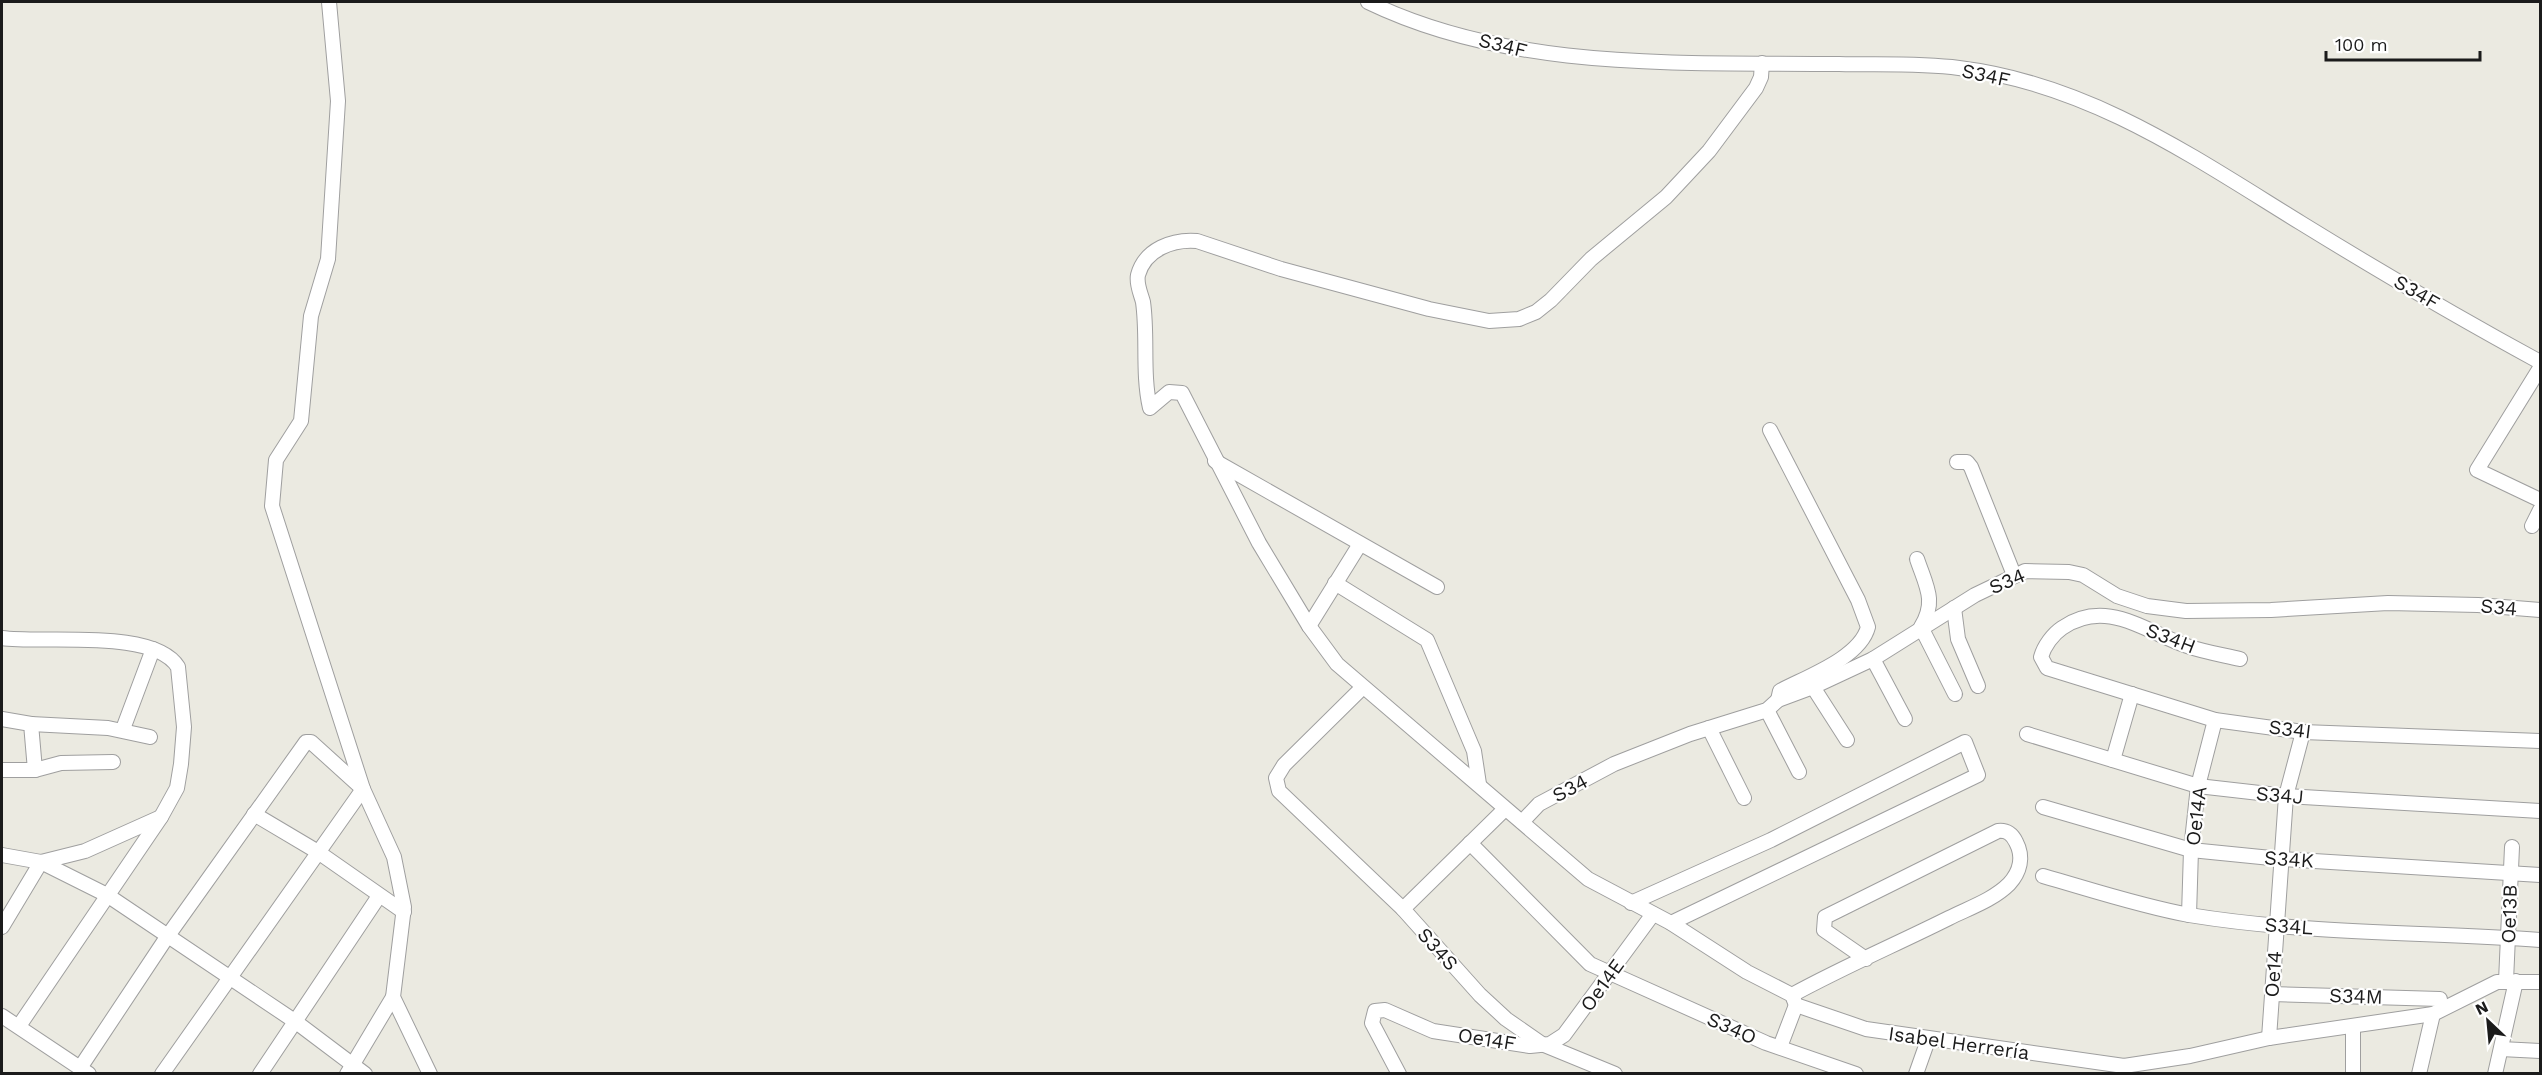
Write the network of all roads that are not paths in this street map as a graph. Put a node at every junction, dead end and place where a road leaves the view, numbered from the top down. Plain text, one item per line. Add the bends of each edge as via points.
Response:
1 (328, 2) edge
2 (1368, 2) edge
3 (1762, 63) junction
4 (2541, 362) edge
5 (2541, 368) edge
6 (1770, 430) dead end
7 (1215, 461) junction
8 (1957, 462) dead end
9 (2541, 500) edge
10 (2541, 510) edge
11 (2532, 526) dead end
12 (1360, 544) junction
13 (1917, 560) dead end
14 (2014, 575) junction
15 (1335, 583) junction
16 (1437, 587) dead end
17 (1954, 608) junction
18 (2541, 610) edge
19 (1309, 626) junction
20 (1921, 627) junction
21 (2, 638) edge
22 (153, 649) junction
23 (1872, 659) junction
24 (2240, 659) dead end
25 (2047, 668) joint
26 (1978, 686) dead end
27 (1814, 687) junction
28 (1362, 688) junction
29 (1955, 694) dead end
30 (2132, 694) junction
31 (1778, 700) junction
32 (1767, 710) junction
33 (2, 719) edge
34 (1905, 719) dead end
35 (2215, 720) junction
36 (30, 724) junction
37 (1708, 728) junction
38 (123, 729) junction
39 (2303, 732) junction
40 (2027, 734) dead end
41 (150, 738) dead end
42 (1847, 740) dead end
43 (2541, 741) edge
44 (2113, 759) junction
45 (113, 762) dead end
46 (2, 770) edge
47 (35, 770) junction
48 (1798, 772) dead end
49 (1479, 784) junction
50 (2198, 786) junction
51 (363, 789) junction
52 (2286, 796) junction
53 (1744, 798) dead end
54 (2043, 807) dead end
55 (1505, 809) junction
56 (2541, 812) edge
57 (254, 814) junction
58 (161, 817) junction
59 (1522, 822) junction
60 (1470, 843) junction
61 (2512, 848) dead end
62 (2191, 850) junction
63 (318, 852) junction
64 (2, 855) edge
65 (2281, 859) junction
66 (41, 862) junction
67 (2511, 872) junction
68 (2541, 875) edge
69 (2043, 876) dead end
70 (107, 895) junction
71 (379, 896) junction
72 (1631, 903) junction
73 (1403, 909) junction
74 (404, 912) junction
75 (1653, 914) junction
76 (2189, 915) junction
77 (1671, 923) junction
78 (2276, 926) junction
79 (2, 927) edge
80 (167, 937) junction
81 (2508, 938) junction
82 (2541, 940) edge
83 (1866, 958) junction
84 (1611, 974) junction
85 (230, 978) junction
86 (2511, 981) junction
87 (2541, 982) edge
88 (2272, 994) junction
89 (393, 997) junction
90 (2439, 999) dead end
91 (1794, 1000) junction
92 (2433, 1014) junction
93 (2, 1016) edge
94 (296, 1022) junction
95 (19, 1026) junction
96 (2353, 1028) junction
97 (2269, 1038) junction
98 (1928, 1040) junction
99 (1542, 1044) junction
100 (1780, 1047) junction
101 (2501, 1049) junction
102 (2541, 1051) edge
103 (2090, 1068) edge
104 (350, 1069) edge
105 (85, 1071) edge
106 (162, 1074) edge
107 (260, 1074) edge
108 (365, 1074) edge
109 (430, 1074) edge
110 (1399, 1074) edge
111 (1615, 1074) edge
112 (1856, 1074) edge
113 (1916, 1074) edge
114 (2353, 1074) edge
115 (2419, 1074) edge
116 (2495, 1074) edge

1 - 51 street via 338,101 328,259 311,316 301,421 276,460 272,506
2 - 3 street, S34F via 1391,13 1488,42 1542,54
3 - 4 street, S34F via 1958,68 2070,96 2148,129 2315,232
3 - 7 street, Isabel Herrería via 1755,88 1684,179 1551,300 1519,319 1489,321 1429,309 1281,269 1197,241 1172,242 1154,253 1138,276 1150,408 1169,392 1182,393
5 - 9 street via 2477,470
6 - 31 street via 1858,600 1868,627 1863,638 1847,652 1815,675 1780,691
7 - 12 street
7 - 19 street, Isabel Herrería
8 - 14 street via 1965,461 1971,467
10 - 11 street
12 - 15 street
12 - 16 street
13 - 20 street via 1929,594 1930,611
14 - 17 street, S34
14 - 18 street, S34 via 2035,570 2069,572 2083,575 2117,596 2147,606 2186,611 2388,603
15 - 19 street
15 - 49 street via 1427,640 1473,751
17 - 20 street, S34
17 - 26 street via 1958,639
19 - 28 street, Isabel Herrería via 1337,664
20 - 23 street, S34
20 - 29 street
21 - 22 street via 26,642 97,639
22 - 38 street
22 - 58 street via 173,659 178,667 183,717 177,788
23 - 27 street, S34
23 - 34 street
24 - 25 street, S34H via 2185,645 2102,614 2058,631 2042,653
25 - 30 street, S34I
27 - 31 street, S34
27 - 42 street
28 - 49 street, Isabel Herrería
28 - 73 street, S34S via 1284,765 1276,778 1281,794
30 - 35 street, S34I
30 - 44 street
31 - 32 street, S34
32 - 37 street, S34
32 - 48 street
33 - 36 street
35 - 39 street, S34I
35 - 50 street, Oe14A
36 - 38 street
36 - 47 street
37 - 53 street
37 - 59 street, S34 via 1614,764 1539,804
38 - 41 street
39 - 43 street, S34I
39 - 52 street, Oe14
40 - 44 street, S34J
44 - 50 street, S34J
45 - 47 street via 61,764
46 - 47 street
49 - 55 street, Isabel Herrería
50 - 52 street, S34J
50 - 62 street, Oe14A
51 - 57 street via 311,742 306,742
51 - 63 street
51 - 74 street via 394,857
52 - 56 street, S34J
52 - 65 street, Oe14
54 - 62 street, S34K
55 - 59 street, Isabel Herrería
55 - 60 street
57 - 63 street
57 - 80 street
58 - 66 street via 85,850
58 - 70 street
59 - 72 street, Isabel Herrería via 1588,879
60 - 73 street
60 - 84 street, S34O via 1590,964
61 - 67 street, Oe13B
62 - 65 street, S34K
62 - 76 street, Oe14A
63 - 71 street
63 - 85 street
64 - 66 street
65 - 67 street, S34K
65 - 78 street, Oe14
66 - 70 street
66 - 79 street
67 - 68 street, S34K
67 - 81 street, Oe13B
69 - 76 street, S34L
70 - 80 street
70 - 95 street
71 - 74 street
71 - 94 street
72 - 75 street, Isabel Herrería
72 - 77 street via 1771,840 1965,742 1978,775
73 - 99 street, S34S via 1480,995
74 - 89 street
75 - 77 street, Isabel Herrería
75 - 84 street, Oe14E
76 - 78 street, S34L
77 - 91 street, Isabel Herrería
78 - 81 street, S34L
78 - 88 street, Oe14
80 - 85 street
80 - 105 street
81 - 82 street, S34L
81 - 86 street, Oe13B
83 - 83 street via 2005,888 2021,861 2015,839 2004,830 1998,831 1825,917 1824,930
83 - 91 street
84 - 99 street, Oe14E via 1564,1035 1557,1042
84 - 100 street, S34O
85 - 94 street
85 - 106 street
86 - 87 street, Isabel Herrería
86 - 92 street, Isabel Herrería via 2478,989
86 - 101 street, Oe13B
88 - 90 street, S34M
88 - 97 street, Oe14
89 - 104 street
89 - 109 street
91 - 98 street, Isabel Herrería via 1858,1027
91 - 100 street
92 - 96 street, Isabel Herrería
92 - 115 street
93 - 95 street
94 - 104 street
94 - 107 street
95 - 105 street
96 - 97 street, Isabel Herrería
96 - 114 street
97 - 103 street, Isabel Herrería via 2155,1063
98 - 103 street, Isabel Herrería
98 - 113 street
99 - 110 street, Oe14F via 1530,1046 1433,1031 1386,1010 1374,1011 1372,1023
99 - 111 street, S34S
100 - 112 street, S34O
101 - 102 street
101 - 116 street, Oe13B
104 - 108 street

